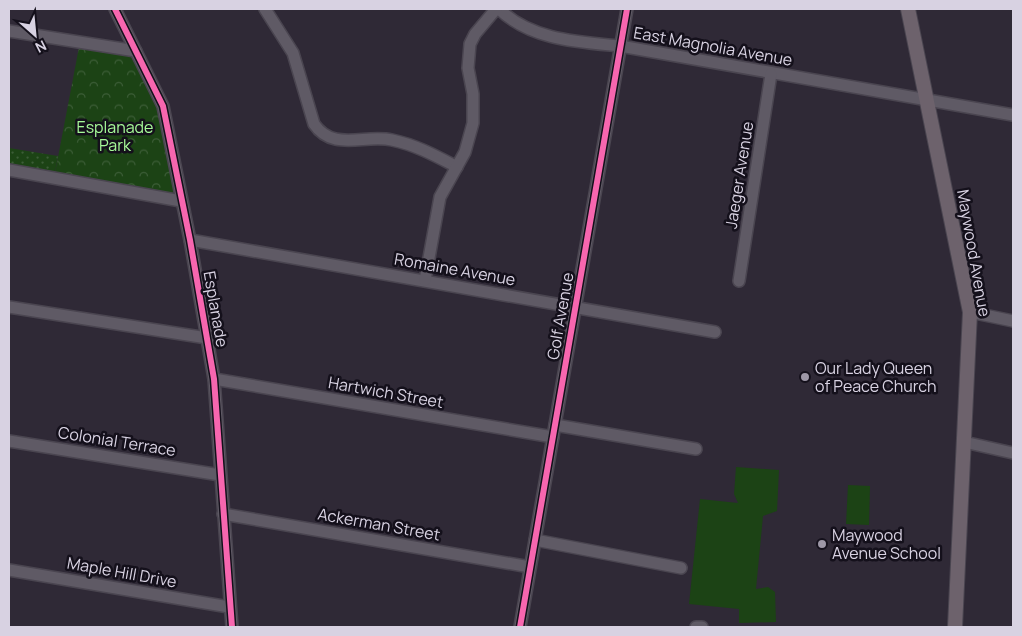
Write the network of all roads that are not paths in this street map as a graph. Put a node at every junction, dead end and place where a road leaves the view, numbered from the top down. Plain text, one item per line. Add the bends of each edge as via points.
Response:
1 (115, 9) edge
2 (266, 9) edge
3 (498, 9) edge
4 (627, 9) edge
5 (908, 9) edge
6 (9, 31) edge
7 (620, 46) junction
8 (136, 51) junction
9 (771, 74) junction
10 (927, 101) junction
11 (1013, 115) edge
12 (457, 168) junction
13 (9, 170) edge
14 (181, 201) junction
15 (190, 240) junction
16 (425, 280) junction
17 (739, 280) dead end
18 (9, 306) edge
19 (575, 306) junction
20 (970, 312) junction
21 (1013, 321) edge
22 (715, 332) dead end
23 (207, 338) junction
24 (214, 379) junction
25 (555, 425) junction
26 (552, 437) junction
27 (9, 441) edge
28 (964, 442) junction
29 (696, 449) dead end
30 (1013, 453) edge
31 (220, 474) junction
32 (223, 514) junction
33 (535, 540) junction
34 (530, 567) junction
35 (681, 568) dead end
36 (9, 570) edge
37 (229, 607) junction
38 (232, 627) edge
39 (520, 627) edge
40 (955, 627) edge

1 - 8 street, Esplanade
2 - 12 street via 292,53 319,131 335,141 391,140 429,153
3 - 7 street, East Magnolia Avenue via 513,20 546,35
3 - 12 street via 470,44 468,68 474,123
4 - 7 street, Golf Avenue
5 - 10 main road, Maywood Avenue
6 - 8 street
7 - 9 street, East Magnolia Avenue
7 - 19 street, Golf Avenue
8 - 14 street, Esplanade via 163,106
9 - 10 street, East Magnolia Avenue
9 - 17 street, Jaeger Avenue
10 - 11 street, East Magnolia Avenue
10 - 20 main road, Maywood Avenue
12 - 16 street via 440,197
13 - 14 street
14 - 15 street, Esplanade
15 - 16 street, Romaine Avenue
15 - 23 street, Esplanade
16 - 19 street, Romaine Avenue
18 - 23 street
19 - 22 street, Romaine Avenue
19 - 25 street, Golf Avenue
20 - 21 street
20 - 28 main road, Maywood Avenue
23 - 24 street, Esplanade
24 - 26 street, Hartwich Street
24 - 31 street, Esplanade
25 - 26 street, Golf Avenue
25 - 29 street
26 - 33 street, Golf Avenue
27 - 31 street, Colonial Terrace
28 - 30 street
28 - 40 main road, Maywood Avenue
31 - 32 street, Esplanade
32 - 34 street, Ackerman Street
32 - 37 street, Esplanade
33 - 34 street, Golf Avenue
33 - 35 street
34 - 39 street, Golf Avenue
36 - 37 street, Maple Hill Drive
37 - 38 street, Esplanade

